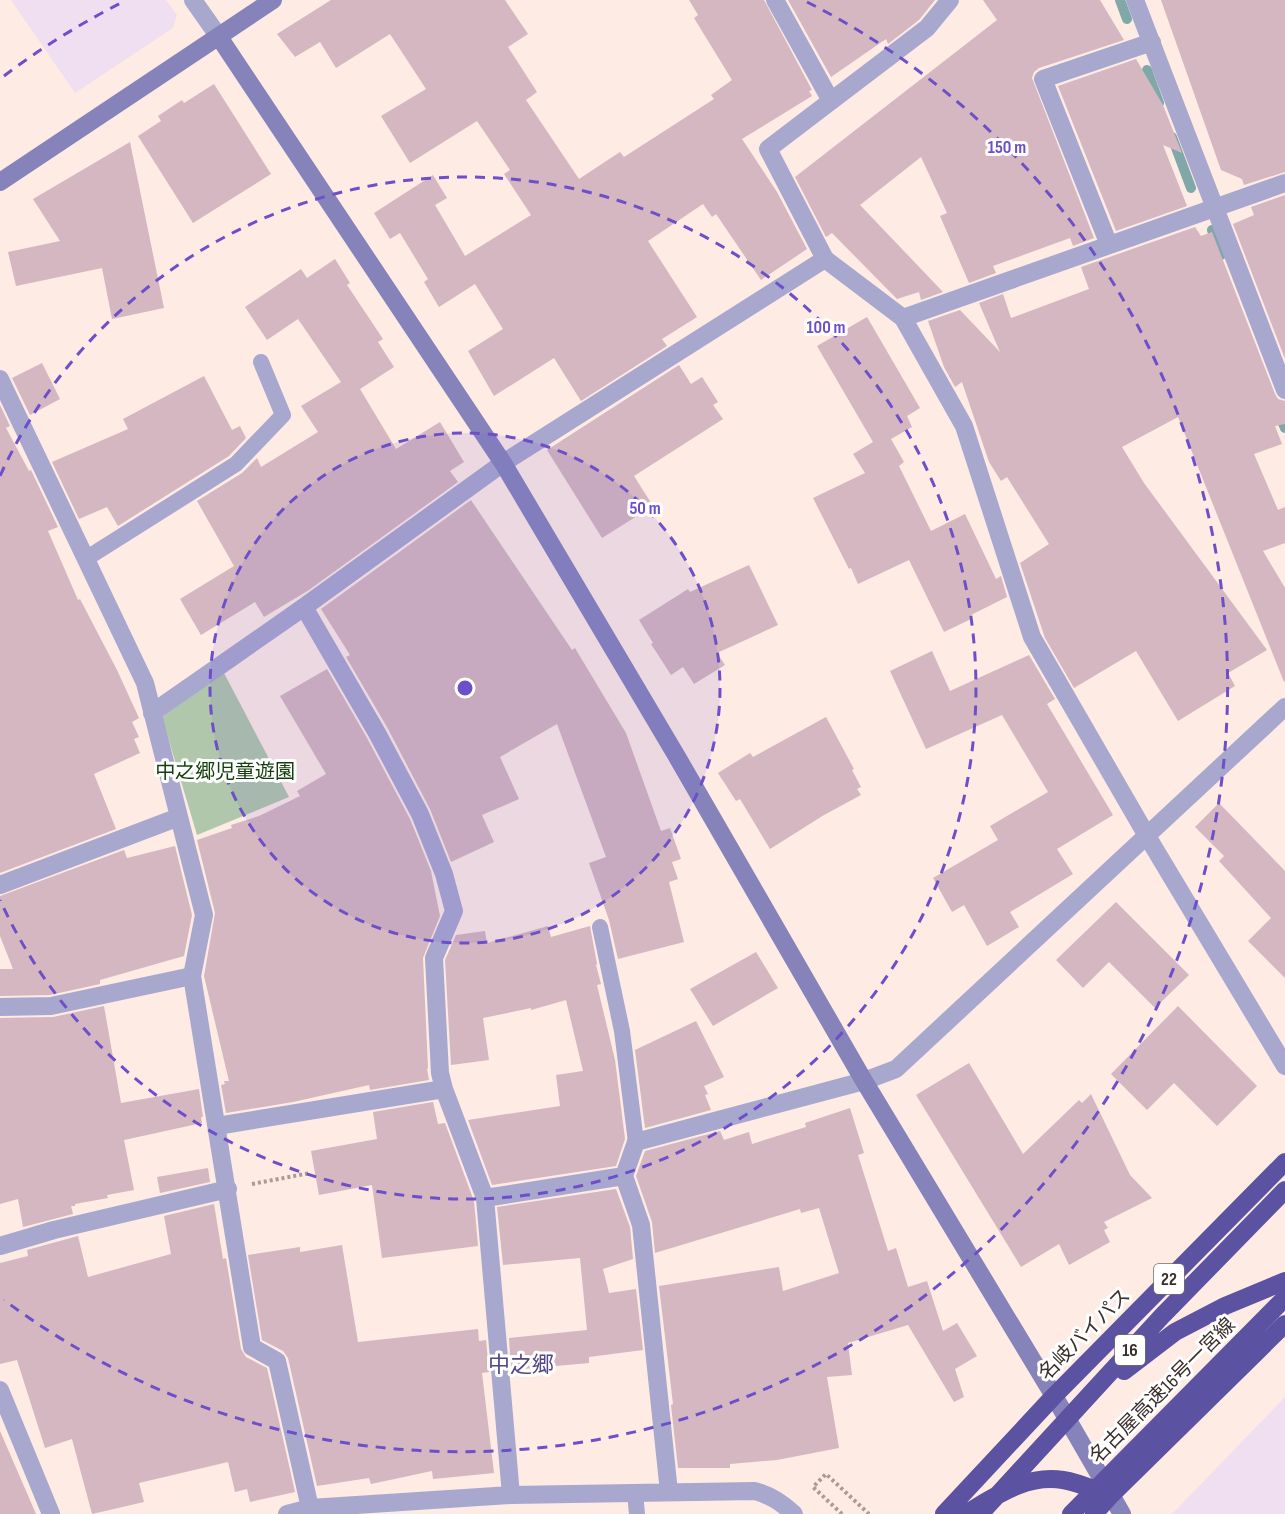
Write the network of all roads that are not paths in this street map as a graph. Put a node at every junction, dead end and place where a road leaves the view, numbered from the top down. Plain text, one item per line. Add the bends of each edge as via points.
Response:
1 (193, 0) edge
2 (273, 0) edge
3 (775, 0) edge
4 (950, 0) edge
5 (1135, 0) edge
6 (219, 37) junction
7 (1152, 42) junction
8 (831, 101) junction
9 (0, 182) edge
10 (1285, 183) edge
11 (1215, 208) junction
12 (1109, 245) junction
13 (825, 259) junction
14 (903, 318) junction
15 (261, 362) dead end
16 (0, 379) edge
17 (1285, 390) edge
18 (503, 463) junction
19 (87, 558) junction
20 (303, 607) junction
21 (1285, 707) edge
22 (152, 713) junction
23 (179, 817) junction
24 (1147, 836) junction
25 (0, 885) edge
26 (600, 927) dead end
27 (192, 976) junction
28 (0, 1007) edge
29 (1285, 1066) edge
30 (864, 1081) junction
31 (444, 1089) junction
32 (217, 1126) junction
33 (636, 1142) junction
34 (1285, 1162) edge
35 (624, 1176) junction
36 (228, 1189) junction
37 (1285, 1190) edge
38 (485, 1198) junction
39 (0, 1246) edge
40 (1285, 1281) edge
41 (1285, 1298) edge
42 (1285, 1324) edge
43 (0, 1389) edge
44 (1054, 1396) junction
45 (669, 1492) junction
46 (635, 1493) junction
47 (511, 1495) junction
48 (1110, 1496) junction
49 (314, 1511) edge
50 (51, 1514) edge
51 (287, 1514) edge
52 (637, 1514) edge
53 (794, 1514) edge
54 (944, 1514) edge
55 (965, 1514) edge
56 (980, 1514) edge
57 (1071, 1514) edge
58 (1094, 1514) edge
59 (1122, 1514) edge

1 - 6 street
2 - 6 street
3 - 8 street
4 - 8 street via 927,28
5 - 7 street
6 - 9 street
6 - 18 street
7 - 11 street
7 - 12 street via 1043,79
8 - 13 street via 768,149
10 - 11 street
11 - 12 street
11 - 17 street
12 - 14 street
13 - 14 street
13 - 18 street
14 - 24 street via 964,426 1032,637
15 - 19 lane via 283,415 236,465
16 - 19 street
18 - 20 street
18 - 30 street
19 - 22 street via 145,683
20 - 22 street
20 - 31 street via 420,814 444,874 454,911 434,958
21 - 24 street
22 - 23 street
23 - 25 street
23 - 27 street via 204,915
24 - 29 street
24 - 30 street via 896,1069
26 - 33 lane via 622,1031
27 - 28 street via 51,1006
27 - 32 street
30 - 33 street
30 - 44 street
31 - 32 street
31 - 38 street
32 - 36 street
33 - 35 street
34 - 44 highway, 名岐バイパス / 22
35 - 38 street
35 - 45 street via 641,1225
36 - 39 street
36 - 49 street via 252,1347 278,1361
37 - 56 highway, 16 via 1162,1316
38 - 47 street
40 - 44 highway via 1175,1332 1103,1388
41 - 57 highway, 名古屋高速16号一宮線
42 - 48 highway
43 - 50 street
44 - 48 street
44 - 54 highway, 名岐バイパス / 22
45 - 46 street
45 - 53 street via 754,1491 770,1495
46 - 47 street
46 - 52 lane
47 - 49 street
48 - 55 highway via 1066,1480 1043,1478 1015,1485
48 - 58 highway
48 - 59 street
49 - 51 street

